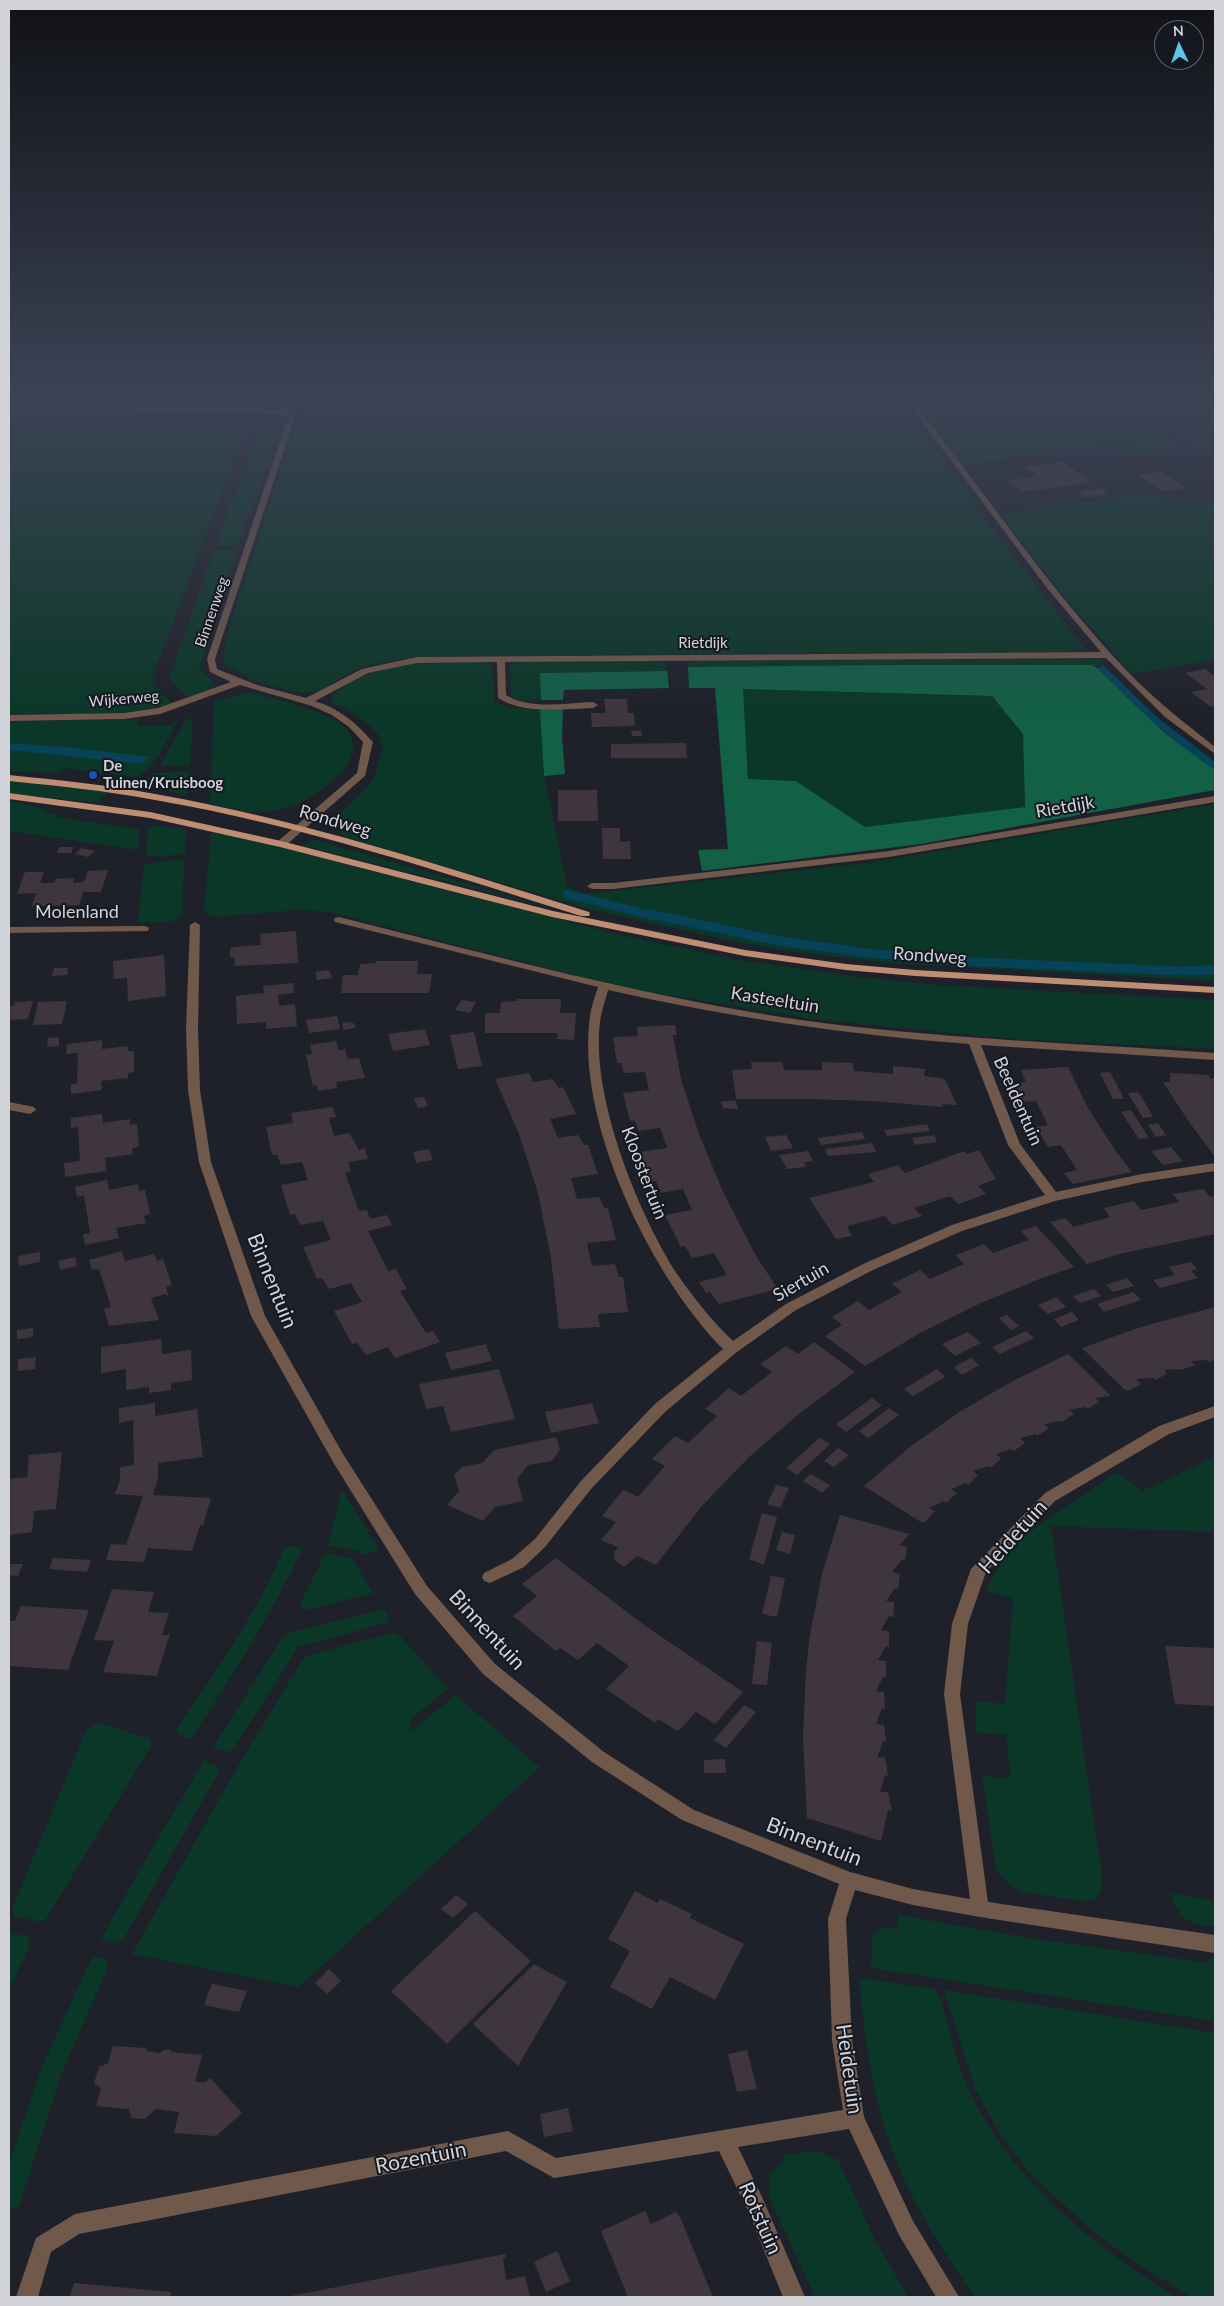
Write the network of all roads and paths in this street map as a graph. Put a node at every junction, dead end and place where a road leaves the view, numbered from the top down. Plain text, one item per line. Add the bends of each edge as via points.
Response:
1 (262, 507) edge
2 (991, 507) edge
3 (1106, 655) junction
4 (501, 660) junction
5 (238, 683) junction
6 (308, 701) junction
7 (593, 705) dead end
8 (9, 718) edge
9 (1215, 751) edge
10 (9, 778) edge
11 (9, 796) edge
12 (1215, 799) edge
13 (300, 828) junction
14 (281, 844) junction
15 (592, 886) dead end
16 (339, 920) dead end
17 (194, 926) dead end
18 (144, 929) dead end
19 (9, 930) edge
20 (645, 932) junction
21 (604, 986) junction
22 (1215, 990) edge
23 (973, 1040) junction
24 (1215, 1056) edge
25 (9, 1106) edge
26 (30, 1110) dead end
27 (1215, 1168) edge
28 (1053, 1198) junction
29 (732, 1348) junction
30 (1215, 1411) edge
31 (490, 1577) dead end
32 (849, 1880) junction
33 (980, 1909) junction
34 (1215, 1944) edge
35 (854, 2118) junction
36 (724, 2140) junction
37 (28, 2297) edge
38 (794, 2297) edge
39 (948, 2297) edge

1 - 5 street, Binnenweg via 211,659 213,670
2 - 3 street
3 - 4 street, Rietdijk
3 - 9 street via 1161,708
4 - 6 street, Rietdijk via 417,660 390,664 365,671
4 - 7 street via 500,696 507,702
5 - 6 street, Binnenweg
5 - 8 street, Wijkerweg via 160,711 124,716
6 - 13 street, Binnenweg via 338,713 357,727 368,742 362,774
10 - 13 main road, Rondweg via 110,789
11 - 14 main road, Rondweg via 150,815
12 - 15 street, Rietdijk via 889,854
13 - 14 street, Binnenweg
13 - 20 main road, Rondweg
14 - 20 main road, Rondweg via 552,914
16 - 21 street, Kasteeltuin
17 - 32 street, Binnentuin via 194,1090 205,1162 258,1316 338,1458 421,1590 489,1669 598,1757 688,1815
18 - 19 street, Molenland
20 - 22 main road, Rondweg via 725,949 846,968
21 - 23 street, Kasteeltuin via 802,1023
21 - 29 street, Kloostertuin via 594,1014 593,1040 598,1087 614,1147 635,1206 664,1264 710,1328
23 - 24 street, Kasteeltuin
23 - 28 street, Beeldentuin via 1014,1145
25 - 26 street
27 - 28 street, Siertuin via 1142,1178
28 - 29 street, Siertuin via 956,1228 868,1267 791,1308
29 - 31 street, Siertuin via 660,1408 586,1485 540,1543 518,1563
30 - 33 street, Heidetuin via 1164,1430 1050,1496 979,1569 960,1624 952,1694
32 - 33 street, Binnentuin via 913,1897
32 - 35 street, Heidetuin via 837,1919 842,2040
33 - 34 street, Binnentuin
35 - 36 street, Rozentuin
35 - 39 street, Heidetuin via 906,2228
36 - 37 street, Rozentuin via 554,2168 508,2141 75,2224 43,2245
36 - 38 street, Rotstuin

